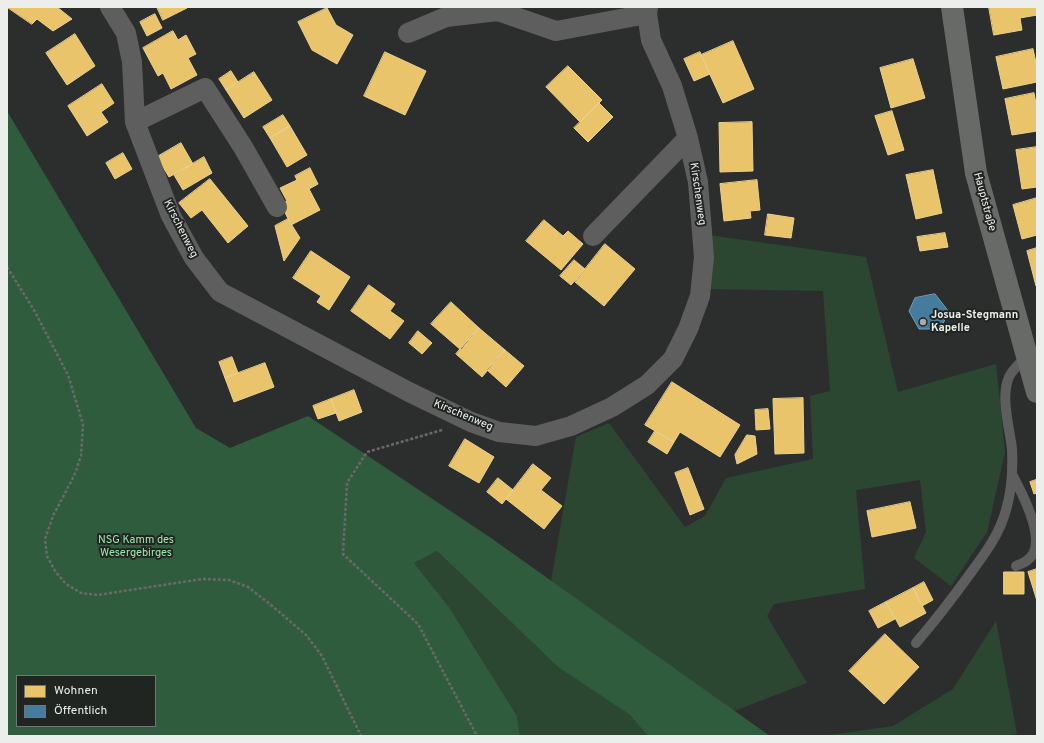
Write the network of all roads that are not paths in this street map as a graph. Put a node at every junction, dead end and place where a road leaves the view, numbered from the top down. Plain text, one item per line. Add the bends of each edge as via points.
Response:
1 (110, 7) edge
2 (952, 7) edge
3 (648, 10) edge
4 (408, 33) dead end
5 (135, 122) junction
6 (688, 138) junction
7 (278, 207) dead end
8 (592, 236) dead end
9 (1027, 356) junction
10 (1037, 392) edge
11 (1013, 476) junction
12 (1016, 566) dead end
13 (916, 643) dead end

1 - 5 street, Kirschenweg via 126,33 132,62
2 - 9 main road, Hauptstraße via 976,173
3 - 4 street, Kirschenweg via 556,31 498,11 446,17
3 - 6 street, Kirschenweg via 650,40 672,86
5 - 6 street, Kirschenweg via 171,216 194,258 220,292 471,422 499,432 536,436 572,426 612,407 647,385 673,359 700,296 704,257 698,182
5 - 7 street via 205,88
6 - 8 street
9 - 10 main road, Hauptstraße
9 - 11 lane via 1009,376 1006,388
11 - 12 lane via 1024,496 1036,543 1033,554 1026,562
11 - 13 lane via 999,532 940,615

